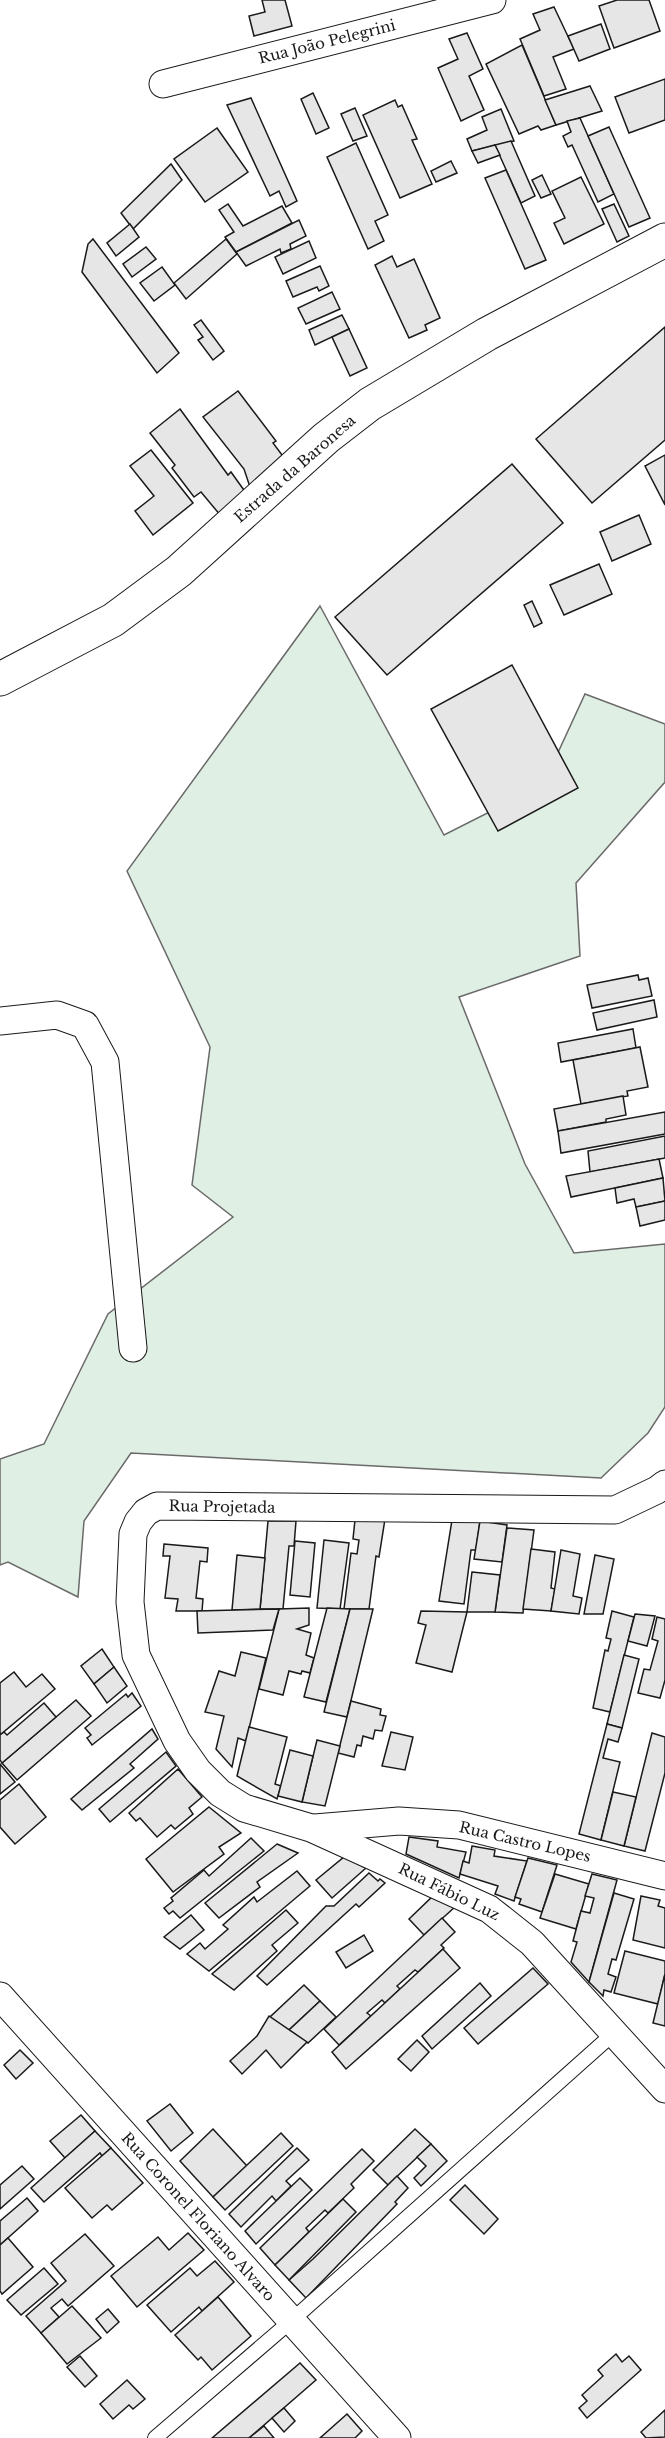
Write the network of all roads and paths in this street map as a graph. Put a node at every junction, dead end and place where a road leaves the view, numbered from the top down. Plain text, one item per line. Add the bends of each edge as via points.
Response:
1 (492, 0) edge
2 (163, 84) dead end
3 (665, 240) edge
4 (0, 679) edge
5 (0, 1022) edge
6 (133, 1348) dead end
7 (665, 1484) edge
8 (311, 1828) junction
9 (665, 1876) edge
10 (0, 1996) edge
11 (614, 2033) junction
12 (665, 2089) edge
13 (291, 2321) junction
14 (155, 2438) edge
15 (397, 2438) edge

1 - 2 street, Rua João Pelegrini
3 - 4 main road, Estrada da Baronesa via 487,334 370,405 326,438 179,571 113,620
5 - 6 street via 57,1015 85,1025 105,1062
7 - 8 street, Rua Projetada via 615,1510 157,1506 146,1512 133,1534 130,1602 136,1655 177,1741 198,1772 220,1793 244,1808
8 - 9 street, Rua Castro Lopes via 399,1821 459,1826
8 - 11 street, Rua Fábio Luz via 439,1884 505,1919
10 - 13 street, Rua Coronel Floriano Alvaro
11 - 12 street, Rua Fábio Luz
11 - 13 lane
13 - 14 lane
13 - 15 street, Rua Coronel Floriano Alvaro

